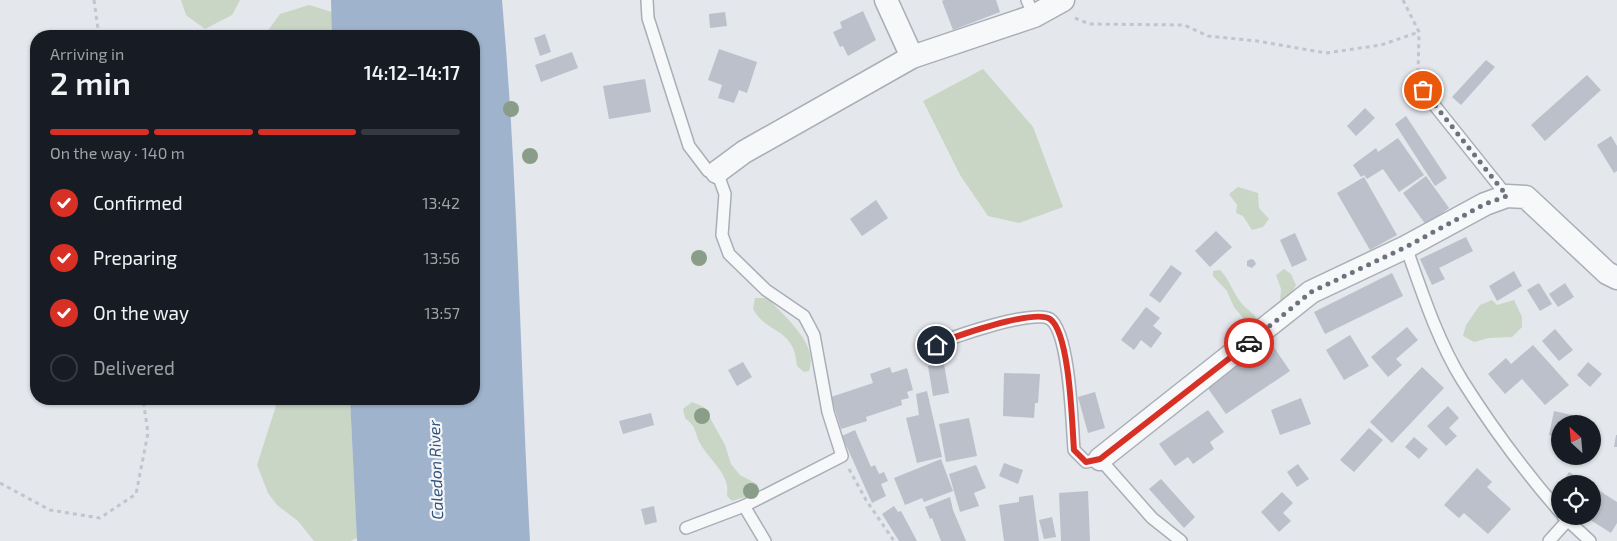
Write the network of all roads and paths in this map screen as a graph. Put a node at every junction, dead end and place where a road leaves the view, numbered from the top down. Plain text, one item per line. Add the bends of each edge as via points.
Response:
1 (94, 0) edge
2 (647, 0) edge
3 (886, 0) edge
4 (1403, 0) edge
5 (1059, 2) edge
6 (1030, 8) edge
7 (98, 30) edge
8 (1419, 32) junction
9 (912, 57) junction
10 (1423, 90) joint
11 (717, 172) junction
12 (1507, 196) junction
13 (1406, 247) junction
14 (1617, 278) edge
15 (936, 345) dead end
16 (144, 405) edge
17 (842, 456) junction
18 (1100, 459) junction
19 (0, 483) edge
20 (1551, 500) edge
21 (744, 506) junction
22 (1559, 525) edge
23 (1573, 525) edge
24 (686, 528) dead end
25 (765, 541) edge
26 (894, 541) edge
27 (1181, 541) edge
28 (1549, 541) edge
29 (1590, 541) edge

1 - 7 path
2 - 11 lane via 648,18 689,146 708,171
3 - 9 street
4 - 8 path
5 - 6 street
5 - 8 path via 1076,19 1089,24 1184,25 1208,36 1326,53 1381,45
6 - 9 street
8 - 10 path via 1417,71
9 - 11 street via 744,152
10 - 12 lane
11 - 17 lane via 725,194 722,235 729,254 766,290 804,316 814,335 828,412
12 - 13 street via 1485,204
12 - 14 street via 1526,197 1607,273
13 - 18 street via 1311,292
13 - 20 lane via 1432,318 1462,380
15 - 18 lane via 995,324 1044,316 1052,321 1060,336 1069,379 1074,450 1086,462
16 - 19 path via 148,433 136,494 100,518 50,510
17 - 21 lane
17 - 26 path
18 - 27 lane via 1152,518
21 - 24 lane
21 - 25 lane
22 - 28 lane
23 - 29 lane

